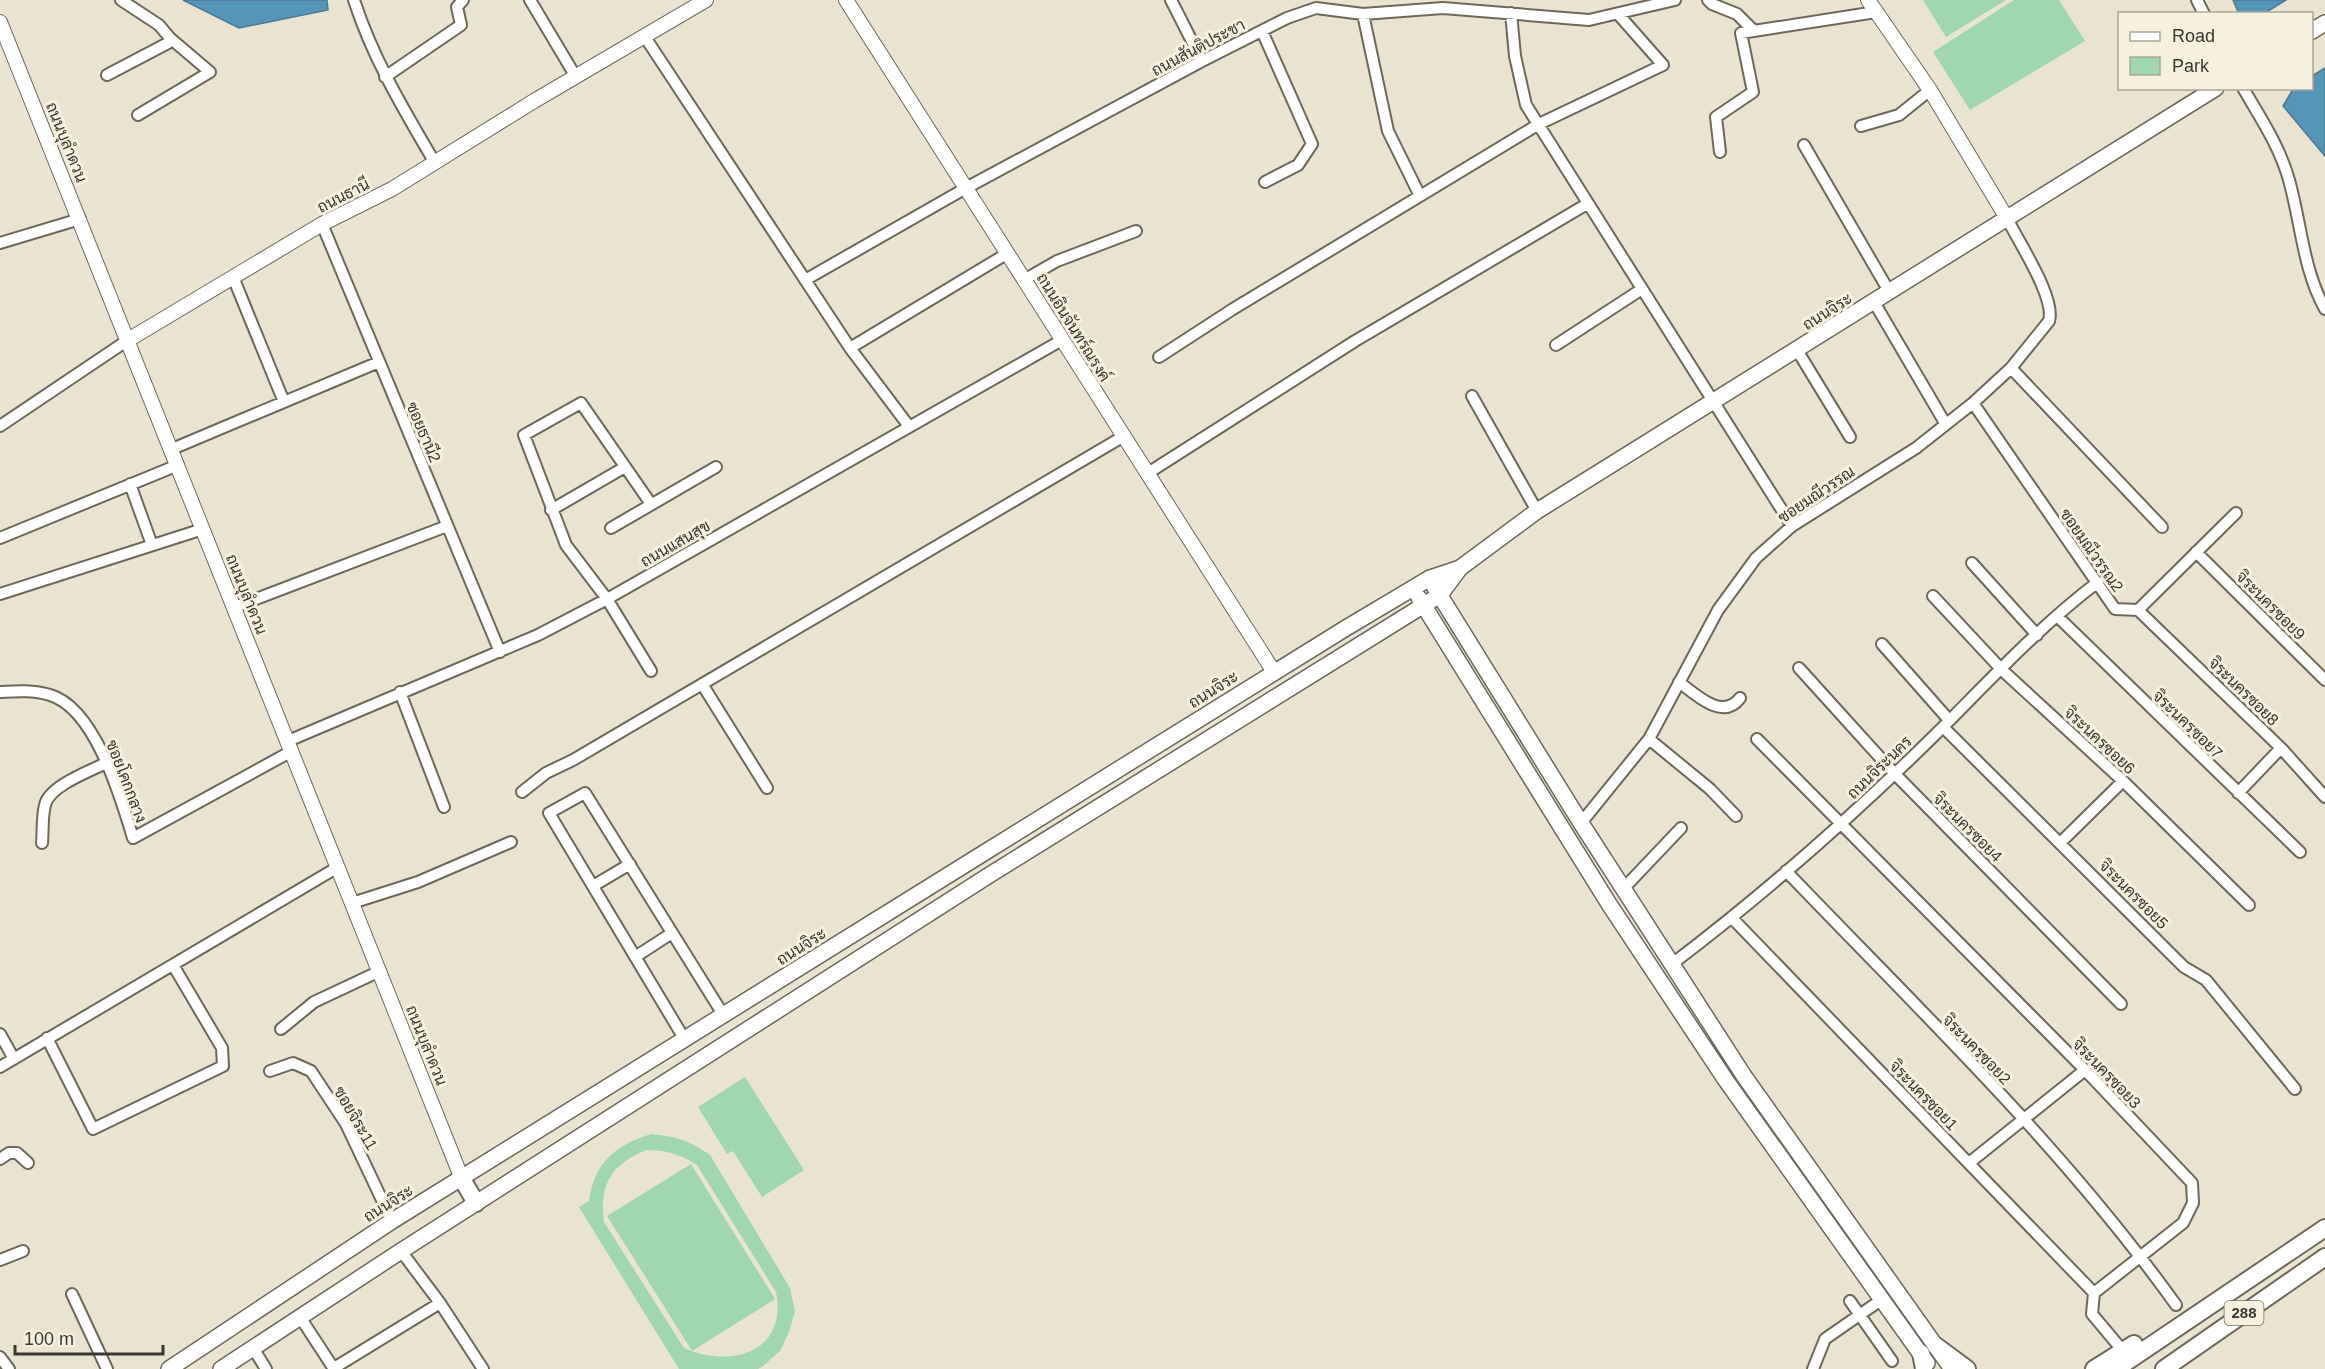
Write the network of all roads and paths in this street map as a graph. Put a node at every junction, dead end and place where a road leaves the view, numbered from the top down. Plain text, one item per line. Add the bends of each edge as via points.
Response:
1 (121, 0) edge
2 (354, 0) edge
3 (463, 0) edge
4 (530, 0) edge
5 (706, 0) edge
6 (846, 0) edge
7 (1171, 0) edge
8 (1675, 0) edge
9 (1708, 0) edge
10 (1315, 4) edge
11 (1872, 6) edge
12 (1511, 13) junction
13 (1363, 14) junction
14 (1618, 14) junction
15 (0, 22) edge
16 (1262, 31) junction
17 (1754, 31) junction
18 (645, 37) junction
19 (170, 38) junction
20 (1202, 61) junction
21 (107, 75) dead end
22 (385, 77) junction
23 (576, 77) junction
24 (1930, 90) junction
25 (2213, 90) edge
26 (2243, 90) edge
27 (138, 116) dead end
28 (1539, 124) junction
29 (1861, 126) dead end
30 (1804, 145) dead end
31 (1720, 152) dead end
32 (435, 163) junction
33 (1265, 182) dead end
34 (966, 188) junction
35 (1420, 196) junction
36 (1587, 204) junction
37 (80, 219) junction
38 (2008, 220) junction
39 (322, 224) junction
40 (1136, 231) dead end
41 (0, 243) edge
42 (1008, 253) junction
43 (233, 277) junction
44 (805, 280) junction
45 (1024, 280) junction
46 (1642, 289) junction
47 (1890, 292) junction
48 (1874, 302) junction
49 (2325, 309) edge
50 (128, 340) junction
51 (1062, 340) junction
52 (1556, 345) dead end
53 (850, 348) junction
54 (1797, 350) junction
55 (1159, 357) dead end
56 (379, 362) junction
57 (2011, 368) junction
58 (1472, 396) dead end
59 (284, 402) junction
60 (1713, 402) junction
61 (1973, 403) junction
62 (1945, 423) junction
63 (908, 425) junction
64 (0, 426) edge
65 (1124, 436) junction
66 (1850, 437) dead end
67 (172, 449) junction
68 (178, 465) junction
69 (625, 467) junction
70 (716, 467) dead end
71 (1148, 473) junction
72 (130, 484) junction
73 (651, 504) junction
74 (551, 510) junction
75 (1537, 511) junction
76 (2236, 513) dead end
77 (447, 526) junction
78 (1792, 526) junction
79 (2162, 527) dead end
80 (611, 528) dead end
81 (203, 529) junction
82 (0, 538) edge
83 (152, 545) junction
84 (2196, 552) junction
85 (1972, 563) dead end
86 (1460, 568) junction
87 (1430, 578) junction
88 (2098, 582) junction
89 (1413, 588) junction
90 (0, 594) edge
91 (1440, 595) junction
92 (1933, 596) dead end
93 (607, 599) junction
94 (1423, 605) junction
95 (235, 607) junction
96 (2139, 610) junction
97 (2057, 616) junction
98 (2037, 635) junction
99 (1882, 644) dead end
100 (500, 651) junction
101 (1799, 668) dead end
102 (2002, 670) junction
103 (651, 671) dead end
104 (1274, 672) junction
105 (2325, 680) edge
106 (1679, 682) junction
107 (702, 684) junction
108 (0, 692) edge
109 (400, 692) junction
110 (1740, 698) dead end
111 (1946, 723) junction
112 (1649, 739) junction
113 (1757, 739) dead end
114 (290, 746) junction
115 (2281, 748) junction
116 (106, 763) junction
117 (1894, 773) junction
118 (2123, 781) junction
119 (767, 788) dead end
120 (522, 792) dead end
121 (2238, 794) junction
122 (2325, 796) edge
123 (444, 807) dead end
124 (1736, 816) dead end
125 (1581, 823) junction
126 (1841, 824) junction
127 (1681, 828) dead end
128 (511, 842) dead end
129 (2061, 842) junction
130 (42, 843) dead end
131 (2300, 852) dead end
132 (979, 856) junction
133 (630, 864) junction
134 (338, 867) junction
135 (958, 869) junction
136 (1786, 871) junction
137 (991, 874) junction
138 (593, 886) junction
139 (971, 887) junction
140 (1624, 888) junction
141 (352, 903) junction
142 (2248, 905) dead end
143 (1732, 918) junction
144 (672, 933) junction
145 (636, 957) junction
146 (1672, 964) junction
147 (173, 965) junction
148 (380, 971) junction
149 (2121, 1004) dead end
150 (723, 1016) junction
151 (281, 1029) dead end
152 (0, 1034) edge
153 (47, 1038) junction
154 (686, 1040) junction
155 (14, 1059) junction
156 (0, 1067) edge
157 (2085, 1070) junction
158 (270, 1071) dead end
159 (2295, 1089) dead end
160 (2024, 1120) junction
161 (0, 1159) edge
162 (28, 1163) dead end
163 (1969, 1163) junction
164 (462, 1179) junction
165 (476, 1203) junction
166 (392, 1221) junction
167 (2325, 1228) edge
168 (23, 1251) dead end
169 (401, 1251) junction
170 (2141, 1255) junction
171 (2325, 1257) edge
172 (0, 1260) edge
173 (2094, 1293) junction
174 (72, 1294) dead end
175 (1881, 1300) junction
176 (1850, 1301) dead end
177 (440, 1303) junction
178 (2176, 1305) dead end
179 (1860, 1314) junction
180 (300, 1317) junction
181 (2177, 1327) junction
182 (253, 1348) junction
183 (2123, 1351) junction
184 (1927, 1356) edge
185 (0, 1357) edge
186 (1892, 1361) dead end
187 (2167, 1368) edge
188 (9, 1369) edge
189 (107, 1369) edge
190 (169, 1369) edge
191 (221, 1369) edge
192 (266, 1369) edge
193 (334, 1369) edge
194 (483, 1369) edge
195 (1813, 1369) edge
196 (1932, 1369) edge
197 (1952, 1369) edge
198 (1967, 1369) edge
199 (2094, 1369) edge
200 (2116, 1369) edge

1 - 19 street via 159,25
2 - 22 street
3 - 22 street via 457,8 461,25
4 - 23 street
5 - 18 street, ถนนธานี
6 - 34 street, ถนนอินจันทร์ณรงค์
7 - 20 street
8 - 14 street, ถนนสันติประชา
9 - 17 street via 1737,14
10 - 13 street, ถนนสันติประชา
10 - 16 street, ถนนสันติประชา
11 - 17 street
11 - 24 street
12 - 13 street, ถนนสันติประชา via 1443,8
12 - 14 street, ถนนสันติประชา via 1589,20
12 - 28 street via 1526,105
13 - 35 street via 1388,131
14 - 28 street via 1663,65
15 - 37 street, ถนนบุลำดวน
16 - 20 street, ถนนสันติประชา
16 - 33 street via 1312,144 1298,165
17 - 31 street via 1741,33 1753,92 1716,117
18 - 23 street, ถนนธานี
18 - 44 street
19 - 21 street via 168,43
19 - 27 street via 210,72
20 - 34 street, ถนนสันติประชา
22 - 32 street
23 - 32 street, ถนนธานี
24 - 29 street via 1899,115
24 - 38 street
25 - 38 main road, ถนนจิระ
26 - 49 street via 2272,138 2288,178 2312,279
28 - 35 street
28 - 36 street
30 - 47 street
32 - 39 street, ถนนธานี
34 - 42 street, ถนนอินจันทร์ณรงค์
34 - 44 street, ถนนสันติประชา
35 - 55 street
36 - 46 street
36 - 71 street via 1355,341
37 - 41 street
37 - 50 street, ถนนบุลำดวน
38 - 47 main road, ถนนจิระ
38 - 57 street, ซอยมณีวรรณ via 2044,291 2051,314
39 - 43 street, ถนนธานี
39 - 56 street, ซอยธานี2
40 - 45 street via 1057,261
42 - 45 street, ถนนอินจันทร์ณรงค์
42 - 53 street
43 - 50 street, ถนนธานี
43 - 59 street
44 - 53 street
45 - 51 street, ถนนอินจันทร์ณรงค์
46 - 52 street
46 - 60 street
47 - 48 main road, ถนนจิระ
48 - 54 main road, ถนนจิระ
48 - 62 street
50 - 64 street, ถนนธานี
50 - 67 street, ถนนบุลำดวน
51 - 63 street, ถนนแสนสุข
51 - 65 street, ถนนอินจันทร์ณรงค์
53 - 63 street
54 - 60 main road, ถนนจิระ
54 - 66 street
56 - 59 street
56 - 77 street, ซอยธานี2
57 - 61 street, ซอยมณีวรรณ
57 - 79 street
58 - 75 street
59 - 67 street
60 - 75 main road, ถนนจิระ
60 - 78 street
61 - 62 street, ซอยมณีวรรณ
61 - 88 street, ซอยมณีวรรณ2
62 - 78 street, ซอยมณีวรรณ via 1916,448
63 - 93 street, ถนนแสนสุข
65 - 71 street, ถนนอินจันทร์ณรงค์
65 - 107 street
67 - 68 street, ถนนบุลำดวน
68 - 72 street
68 - 81 street, ถนนบุลำดวน
69 - 73 street
69 - 74 street
69 - 74 street via 581,403 524,435
70 - 73 street
71 - 104 street, ถนนอินจันทร์ณรงค์
72 - 82 street
72 - 83 street
73 - 80 street
74 - 93 street via 566,545
75 - 86 main road, ถนนจิระ
76 - 84 street
77 - 95 street
77 - 100 street, ซอยธานี2
78 - 106 street, ซอยมณีวรรณ via 1755,558 1718,609
81 - 83 street
81 - 95 street, ถนนบุลำดวน
83 - 90 street
84 - 96 street
84 - 105 street, จิระนครซอย9
85 - 98 street
86 - 87 main road, ถนนจิระ
86 - 91 main road, ถนนจิระ
87 - 89 main road, ถนนจิระ
87 - 91 main road
88 - 96 street, ซอยมณีวรรณ2 via 2115,609
88 - 97 street, ถนนจิระนคร
89 - 94 main road
89 - 104 main road, ถนนจิระ
91 - 94 main road, ถนนจิระ
91 - 125 main road
92 - 102 street, จิระนครซอย6
93 - 100 street, ถนนแสนสุข
93 - 103 street
94 - 137 main road, ถนนจิระ
94 - 175 main road via 1609,904 1725,1079
95 - 114 street, ถนนบุลำดวน
96 - 115 street, จิระนครซอย8
97 - 98 street, ถนนจิระนคร
97 - 121 street, จิระนครซอย7
98 - 102 street, ถนนจิระนคร
99 - 111 street, จิระนครซอย5
100 - 109 street, ถนนแสนสุข
101 - 117 street, จิระนครซอย4
102 - 111 street, ถนนจิระนคร
102 - 118 street, จิระนครซอย6
104 - 132 main road, ถนนจิระ
106 - 110 street via 1702,699 1725,709
106 - 112 street, ซอยมณีวรรณ
107 - 119 street
107 - 120 street via 546,773
108 - 116 street, ซอยโคกกลาง via 21,690 52,695 75,712 93,734
109 - 114 street, ถนนแสนสุข
109 - 123 street
111 - 117 street, ถนนจิระนคร
111 - 129 street, จิระนครซอย5
112 - 124 street
112 - 125 street, ซอยมณีวรรณ
113 - 126 street, จิระนครซอย3
114 - 116 street, ซอยโคกกลาง via 132,838
114 - 134 street, ถนนบุลำดวน
115 - 121 street
115 - 122 street, จิระนครซอย8
116 - 130 street via 48,796
117 - 126 street, ถนนจิระนคร
117 - 149 street, จิระนครซอย4
118 - 129 street
118 - 142 street, จิระนครซอย6
121 - 131 street, จิระนครซอย7
125 - 140 main road
126 - 136 street, ถนนจิระนคร
126 - 157 street, จิระนครซอย3
127 - 140 street
128 - 141 street via 418,882
129 - 159 street, จิระนครซอย5 via 2184,967 2206,980
132 - 135 main road, ถนนจิระ
132 - 137 main road via 977,871 986,876
133 - 138 street
133 - 138 street via 585,793 549,813
133 - 144 street
134 - 141 street, ถนนบุลำดวน
134 - 147 street
135 - 139 main road via 970,871 974,881
135 - 150 main road, ถนนจิระ
136 - 143 street, ถนนจิระนคร
136 - 160 street, จิระนครซอย2
137 - 139 main road, ถนนจิระ
138 - 145 street
139 - 165 main road, ถนนจิระ
140 - 146 main road
141 - 148 street, ถนนบุลำดวน
143 - 146 street, ถนนจิระนคร
143 - 163 street, จิระนครซอย1
144 - 145 street
144 - 150 street
145 - 154 street
146 - 184 main road via 1744,1076 1919,1322
147 - 153 street
147 - 153 street via 222,1048 223,1065 93,1129
148 - 151 street via 314,1002
148 - 164 street, ถนนบุลำดวน
150 - 154 main road, ถนนจิระ
152 - 155 street
153 - 155 street
154 - 164 main road, ถนนจิระ
155 - 156 street
157 - 160 street
157 - 170 street, จิระนครซอย3 via 2192,1183 2193,1203 2183,1223
158 - 166 street, ซอยจิระ11 via 293,1063 311,1071 346,1124
160 - 163 street
160 - 170 street, จิระนครซอย2
161 - 162 street via 17,1153
163 - 173 street, จิระนครซอย1
164 - 165 main road
164 - 166 main road, ถนนจิระ
165 - 169 main road, ถนนจิระ
166 - 190 main road, ถนนจิระ
167 - 181 main road, 288
168 - 172 street
169 - 177 street
169 - 180 main road, ถนนจิระ
170 - 173 street, จิระนครซอย3
170 - 178 street, จิระนครซอย2
171 - 187 main road, 288
173 - 183 street via 2092,1314
174 - 189 street
175 - 179 street
175 - 184 main road
176 - 179 street
177 - 193 street
177 - 194 street
179 - 186 street
179 - 195 street via 1825,1339
180 - 182 main road, ถนนจิระ
180 - 193 street
181 - 183 main road
181 - 200 main road, 288
182 - 191 main road, ถนนจิระ
182 - 192 street
183 - 199 main road
184 - 196 main road
184 - 197 main road
184 - 198 main road
185 - 188 street

